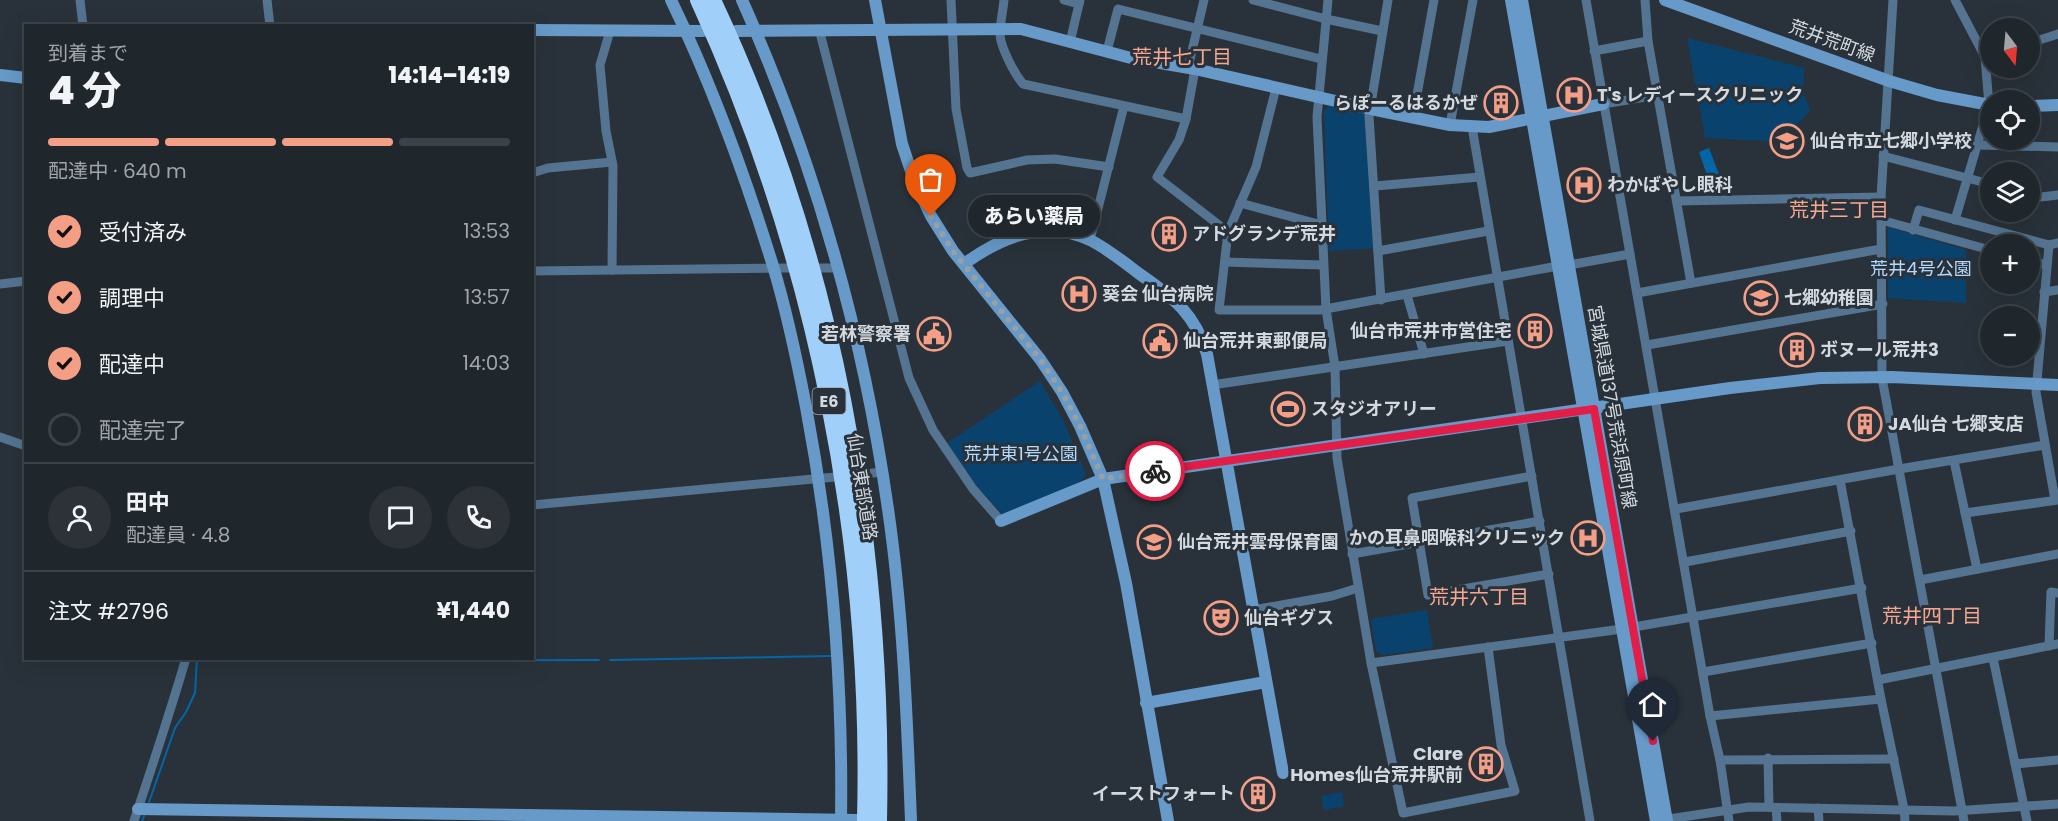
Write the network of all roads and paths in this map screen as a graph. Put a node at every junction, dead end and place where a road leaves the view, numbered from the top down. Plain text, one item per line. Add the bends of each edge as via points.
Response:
1 (80, 0) edge
2 (267, 0) edge
3 (671, 0) edge
4 (698, 0) edge
5 (713, 0) edge
6 (742, 0) edge
7 (875, 0) edge
8 (951, 0) edge
9 (1004, 0) edge
10 (1064, 0) edge
11 (1204, 0) edge
12 (1253, 0) edge
13 (1328, 0) edge
14 (1388, 0) edge
15 (1434, 0) edge
16 (1473, 0) edge
17 (1511, 0) edge
18 (1522, 0) edge
19 (1586, 0) edge
20 (1645, 0) edge
21 (1665, 0) edge
22 (1893, 0) edge
23 (1955, 0) edge
24 (1079, 2) edge
25 (1326, 19) junction
26 (83, 24) edge
27 (270, 24) edge
28 (951, 28) junction
29 (1001, 28) junction
30 (819, 29) junction
31 (1197, 29) junction
32 (534, 30) edge
33 (756, 30) junction
34 (881, 30) junction
35 (610, 31) junction
36 (686, 31) junction
37 (703, 31) dead end
38 (736, 31) dead end
39 (1382, 31) junction
40 (2058, 34) edge
41 (2040, 40) edge
42 (1648, 41) junction
43 (1070, 42) junction
44 (1980, 42) edge
45 (1107, 51) junction
46 (1594, 51) junction
47 (1321, 59) junction
48 (1192, 69) junction
49 (0, 75) edge
50 (24, 78) edge
51 (1889, 81) junction
52 (1276, 88) junction
53 (1658, 94) junction
54 (1319, 98) junction
55 (1980, 103) edge
56 (1603, 105) junction
57 (2058, 105) edge
58 (1124, 106) junction
59 (2040, 106) edge
60 (1371, 109) junction
61 (1413, 117) junction
62 (1537, 117) junction
63 (1186, 119) junction
64 (1450, 125) junction
65 (1472, 127) junction
66 (1980, 136) edge
67 (1977, 145) junction
68 (2058, 147) edge
69 (1883, 156) junction
70 (612, 162) junction
71 (1110, 167) junction
72 (534, 172) edge
73 (1480, 177) junction
74 (1967, 178) junction
75 (1980, 181) edge
76 (1375, 186) junction
77 (2058, 195) edge
78 (1881, 197) junction
79 (2040, 197) edge
80 (1678, 201) junction
81 (1240, 203) junction
82 (1881, 220) junction
83 (1955, 220) junction
84 (1322, 225) junction
85 (1913, 230) junction
86 (1488, 231) junction
87 (1228, 232) junction
88 (1090, 240) junction
89 (2054, 244) edge
90 (1980, 247) edge
91 (1881, 249) junction
92 (1378, 251) junction
93 (1630, 254) junction
94 (1225, 262) junction
95 (2040, 263) edge
96 (964, 264) junction
97 (1323, 265) junction
98 (1563, 265) junction
99 (2047, 265) junction
100 (773, 267) junction
101 (788, 268) dead end
102 (820, 268) dead end
103 (837, 268) junction
104 (612, 270) junction
105 (534, 271) edge
106 (1497, 278) junction
107 (24, 281) edge
108 (1691, 283) junction
109 (0, 284) edge
110 (2058, 290) edge
111 (1637, 292) junction
112 (2044, 292) junction
113 (1407, 295) junction
114 (1382, 300) junction
115 (1883, 304) junction
116 (1326, 309) junction
117 (1508, 341) junction
118 (1647, 345) junction
119 (1424, 354) junction
120 (1335, 367) junction
121 (1882, 378) junction
122 (2037, 384) junction
123 (1212, 385) junction
124 (2058, 385) edge
125 (1656, 398) junction
126 (1589, 410) junction
127 (1522, 419) junction
128 (0, 437) edge
129 (24, 445) edge
130 (1337, 445) junction
131 (2045, 445) junction
132 (1227, 461) junction
133 (1954, 461) junction
134 (1899, 469) junction
135 (882, 472) junction
136 (865, 474) dead end
137 (1532, 476) junction
138 (835, 477) dead end
139 (819, 479) junction
140 (1103, 479) junction
141 (1840, 480) junction
142 (2056, 500) edge
143 (534, 505) edge
144 (1676, 509) junction
145 (1965, 513) junction
146 (1001, 521) joint
147 (1540, 521) junction
148 (1851, 531) junction
149 (1419, 543) junction
150 (1352, 554) junction
151 (2058, 554) edge
152 (1685, 562) junction
153 (1977, 569) junction
154 (1549, 574) junction
155 (1920, 580) junction
156 (1358, 588) junction
157 (1862, 588) junction
158 (2058, 592) edge
159 (1253, 610) junction
160 (1694, 617) junction
161 (1627, 628) junction
162 (1560, 637) junction
163 (1872, 643) junction
164 (2054, 645) edge
165 (1488, 647) junction
166 (1993, 658) junction
167 (185, 660) edge
168 (1371, 663) junction
169 (1937, 668) junction
170 (1703, 672) junction
171 (1878, 680) junction
172 (1266, 681) junction
173 (1881, 699) junction
174 (1146, 703) junction
175 (878, 716) junction
176 (1710, 716) junction
177 (1768, 758) junction
178 (1720, 759) junction
179 (1894, 759) junction
180 (2058, 760) edge
181 (2015, 764) junction
182 (1283, 773) dead end
183 (2058, 804) edge
184 (2024, 805) junction
185 (1772, 808) junction
186 (1818, 808) junction
187 (1727, 809) junction
188 (1904, 809) junction
189 (1962, 810) junction
190 (136, 815) edge
191 (603, 819) edge
192 (841, 820) edge
193 (861, 820) edge
194 (879, 821) edge
195 (886, 821) edge
196 (911, 821) edge
197 (1168, 821) edge
198 (1590, 821) edge
199 (1660, 821) edge
200 (1729, 821) edge
201 (1777, 821) edge
202 (1819, 821) edge
203 (1905, 821) edge
204 (1964, 821) edge
205 (2027, 821) edge

1 - 26 street
2 - 27 street
3 - 36 street
4 - 193 highway, 仙台東部道路 / E6 via 772,189 800,281 829,403 847,506 859,610 864,717
5 - 175 highway, 仙台東部道路 / E6 via 780,165 831,342 861,503 873,608
6 - 33 street
7 - 34 street
8 - 28 street
9 - 29 street
10 - 24 street
11 - 31 street
12 - 25 street
13 - 25 street
14 - 39 street
15 - 61 street
16 - 64 street
17 - 62 street, 宮城県道137号荒浜原町線
18 - 62 street, 宮城県道137号荒浜原町線
19 - 46 street
20 - 42 street
21 - 51 street, 荒井荒町線
22 - 51 street
23 - 44 street
24 - 43 street
25 - 39 street
25 - 47 street
28 - 29 street
28 - 34 street
28 - 71 street via 956,108 970,173 1028,160 1055,159
29 - 43 street
29 - 58 street via 1001,40 1023,84
30 - 33 street
30 - 34 street
30 - 146 street via 909,378 933,430 973,489
31 - 45 street via 1118,9
31 - 47 street
31 - 48 street
32 - 35 street
33 - 38 street
33 - 103 street via 801,150
34 - 96 street via 908,165 931,216
35 - 36 street
35 - 70 street via 600,65
36 - 37 street
36 - 100 street via 730,139
39 - 60 street
40 - 41 street
42 - 46 street
42 - 53 street
43 - 45 street
45 - 48 street
46 - 56 street
47 - 54 street
48 - 52 street
48 - 63 street
49 - 50 street
51 - 55 street, 荒井荒町線
51 - 69 street
52 - 54 street
52 - 81 street via 1256,167
53 - 56 street
53 - 80 street
54 - 60 street
54 - 84 street
56 - 62 street
56 - 93 street
57 - 59 street
58 - 63 street
58 - 71 street
60 - 61 street
60 - 76 street
61 - 64 street
62 - 65 street
62 - 98 street, 宮城県道137号荒浜原町線
63 - 87 street via 1179,140 1157,177
64 - 65 street
65 - 73 street
66 - 67 street
67 - 68 street
67 - 74 street
69 - 74 street
69 - 78 street
70 - 72 street
70 - 104 street
71 - 88 street
73 - 76 street
73 - 86 street
74 - 75 street
74 - 83 street
76 - 92 street
77 - 79 street
78 - 80 street
78 - 82 street
80 - 108 street
81 - 84 street
81 - 87 street
82 - 85 street
82 - 91 street
83 - 85 street via 1919,210
83 - 89 street
84 - 97 street
85 - 90 street
86 - 92 street
86 - 106 street
87 - 94 street
88 - 96 street via 1061,232 1024,233 998,242
88 - 123 street via 1185,309 1203,339
89 - 99 street
91 - 108 street
91 - 115 street
92 - 114 street
93 - 98 street
93 - 111 street
94 - 97 street
94 - 116 street via 1219,310
95 - 99 street
96 - 140 street via 1062,392
97 - 116 street
98 - 106 street
98 - 126 street, 宮城県道137号荒浜原町線
99 - 112 street
100 - 101 street
100 - 104 street
100 - 139 street via 796,356
102 - 103 street
103 - 135 street
104 - 105 street
106 - 113 street
106 - 117 street
107 - 109 street
108 - 111 street
110 - 112 street
111 - 118 street
112 - 122 street
113 - 114 street
113 - 119 street
114 - 116 street
115 - 118 street
115 - 121 street
116 - 120 street
117 - 119 street
117 - 127 street
118 - 125 street
119 - 120 street
120 - 123 street
120 - 130 street
121 - 122 street
121 - 125 street via 1820,378
121 - 134 street
122 - 124 street
122 - 131 street
123 - 132 street
125 - 126 street
125 - 144 street
126 - 127 street
126 - 161 street, 宮城県道137号荒浜原町線
127 - 130 street
127 - 137 street
128 - 129 street
130 - 132 street
130 - 150 street
131 - 133 street
131 - 142 street
132 - 140 street
132 - 159 street
133 - 134 street
133 - 145 street
134 - 141 street
134 - 155 street
135 - 136 street
135 - 196 street via 899,617
137 - 147 street
137 - 149 street via 1412,498
138 - 139 street
139 - 143 street
139 - 192 street via 836,623
140 - 146 street
140 - 174 street
141 - 144 street
141 - 148 street
142 - 145 street
144 - 152 street
145 - 153 street
147 - 149 street
147 - 154 street
148 - 152 street
148 - 157 street
149 - 150 street
149 - 154 street via 1428,594
150 - 156 street
151 - 153 street
152 - 160 street
153 - 155 street
154 - 162 street
155 - 169 street
156 - 159 street
156 - 168 street
157 - 160 street
157 - 163 street
158 - 164 street via 2051,592
159 - 172 street
160 - 161 street
160 - 170 street
161 - 162 street
161 - 199 street, 宮城県道137号荒浜原町線
162 - 165 street
162 - 198 street
163 - 170 street
163 - 171 street
164 - 166 street
165 - 168 street
165 - 168 street via 1501,745 1515,791 1403,813
166 - 169 street
166 - 181 street
167 - 190 street
169 - 171 street
169 - 189 street
170 - 176 street
171 - 173 street
172 - 174 street
172 - 182 street
173 - 176 street
173 - 179 street
174 - 197 street
175 - 194 highway, 仙台東部道路 / E6
175 - 195 highway
176 - 178 street
177 - 178 street
177 - 179 street
177 - 185 street
178 - 187 street
179 - 188 street
180 - 181 street
181 - 184 street
183 - 184 street
184 - 189 street
184 - 205 street
185 - 186 street
185 - 187 street
185 - 201 street
186 - 188 street
186 - 202 street
187 - 199 street
187 - 200 street
188 - 189 street
188 - 203 street
189 - 204 street
190 - 191 street
191 - 192 street
192 - 193 street

